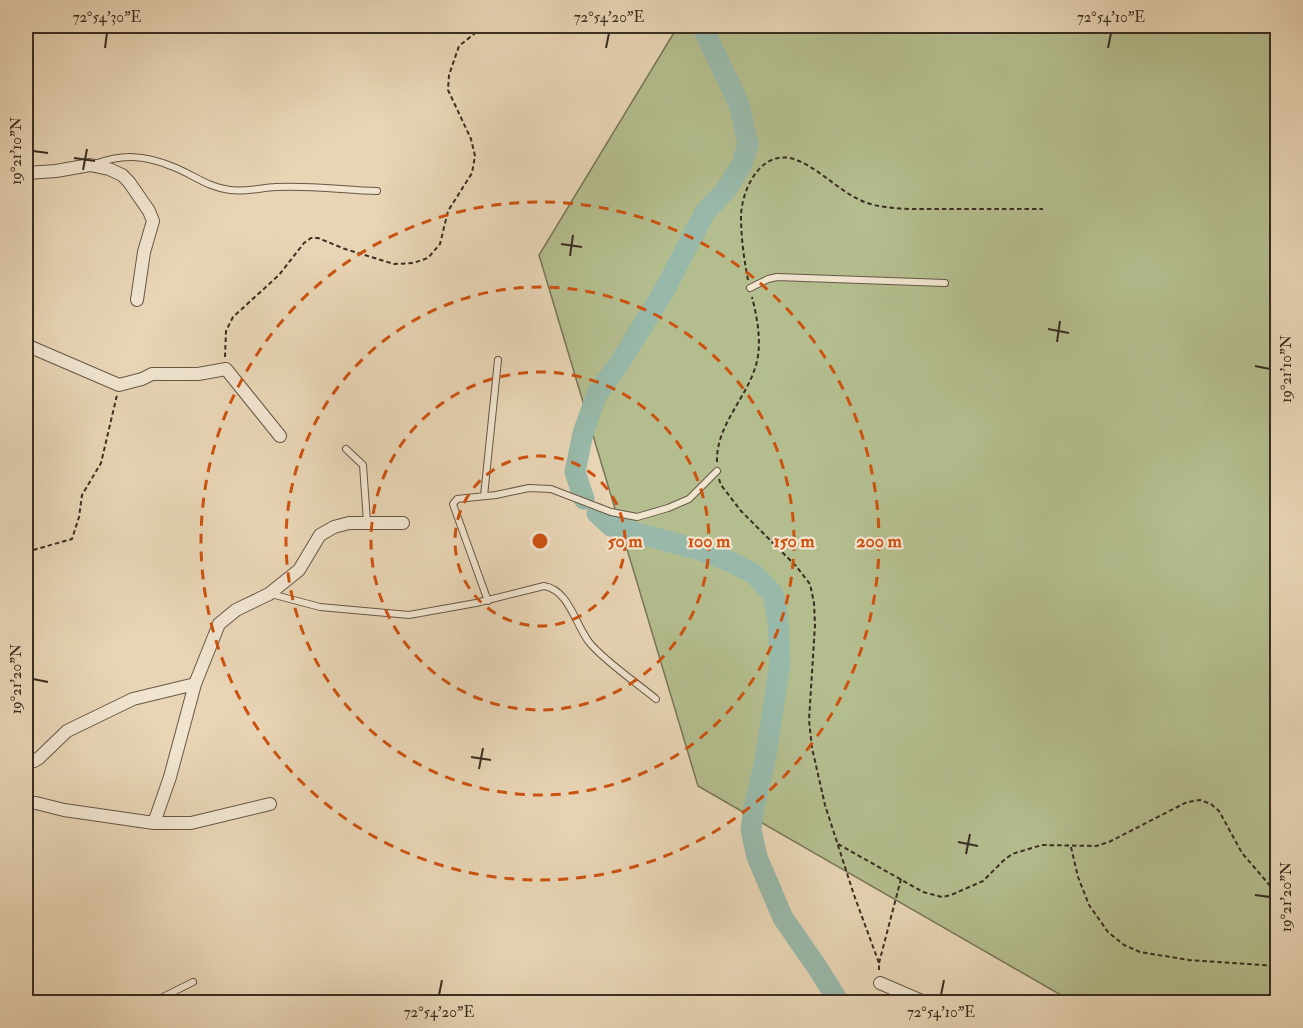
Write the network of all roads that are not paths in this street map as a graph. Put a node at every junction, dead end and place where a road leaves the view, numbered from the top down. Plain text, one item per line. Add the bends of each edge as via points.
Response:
1 (90, 165) junction
2 (26, 172) edge
3 (377, 190) dead end
4 (945, 283) dead end
5 (750, 288) road end
6 (137, 300) dead end
7 (26, 345) edge
8 (498, 360) dead end
9 (280, 436) dead end
10 (346, 448) dead end
11 (717, 471) road end
12 (484, 496) junction
13 (368, 523) junction
14 (403, 523) dead end
15 (269, 594) junction
16 (488, 601) junction
17 (195, 684) junction
18 (656, 699) dead end
19 (26, 761) edge
20 (26, 803) edge
21 (270, 804) dead end
22 (154, 823) junction
23 (193, 982) dead end
24 (880, 983) road end
25 (153, 1002) edge
26 (924, 1002) edge

1 - 2 street
1 - 3 lane via 114,157 142,158 172,166 210,186 245,192 276,187
1 - 6 street via 122,176 153,221
4 - 5 lane via 777,277
7 - 9 street via 119,386 152,374 198,374 226,369
8 - 12 lane
10 - 13 lane via 363,465
11 - 12 lane via 689,499 637,517 611,512 551,489 529,488
12 - 16 lane via 457,499 453,504
13 - 14 street
13 - 15 street via 349,523 320,535 299,570
15 - 16 lane via 320,607 409,615
15 - 17 street via 236,610 219,624
16 - 18 lane via 552,587 560,593 589,642
17 - 19 street via 133,699 67,731 39,758
17 - 22 street
20 - 22 street
21 - 22 street via 191,823
23 - 25 lane
24 - 26 street

